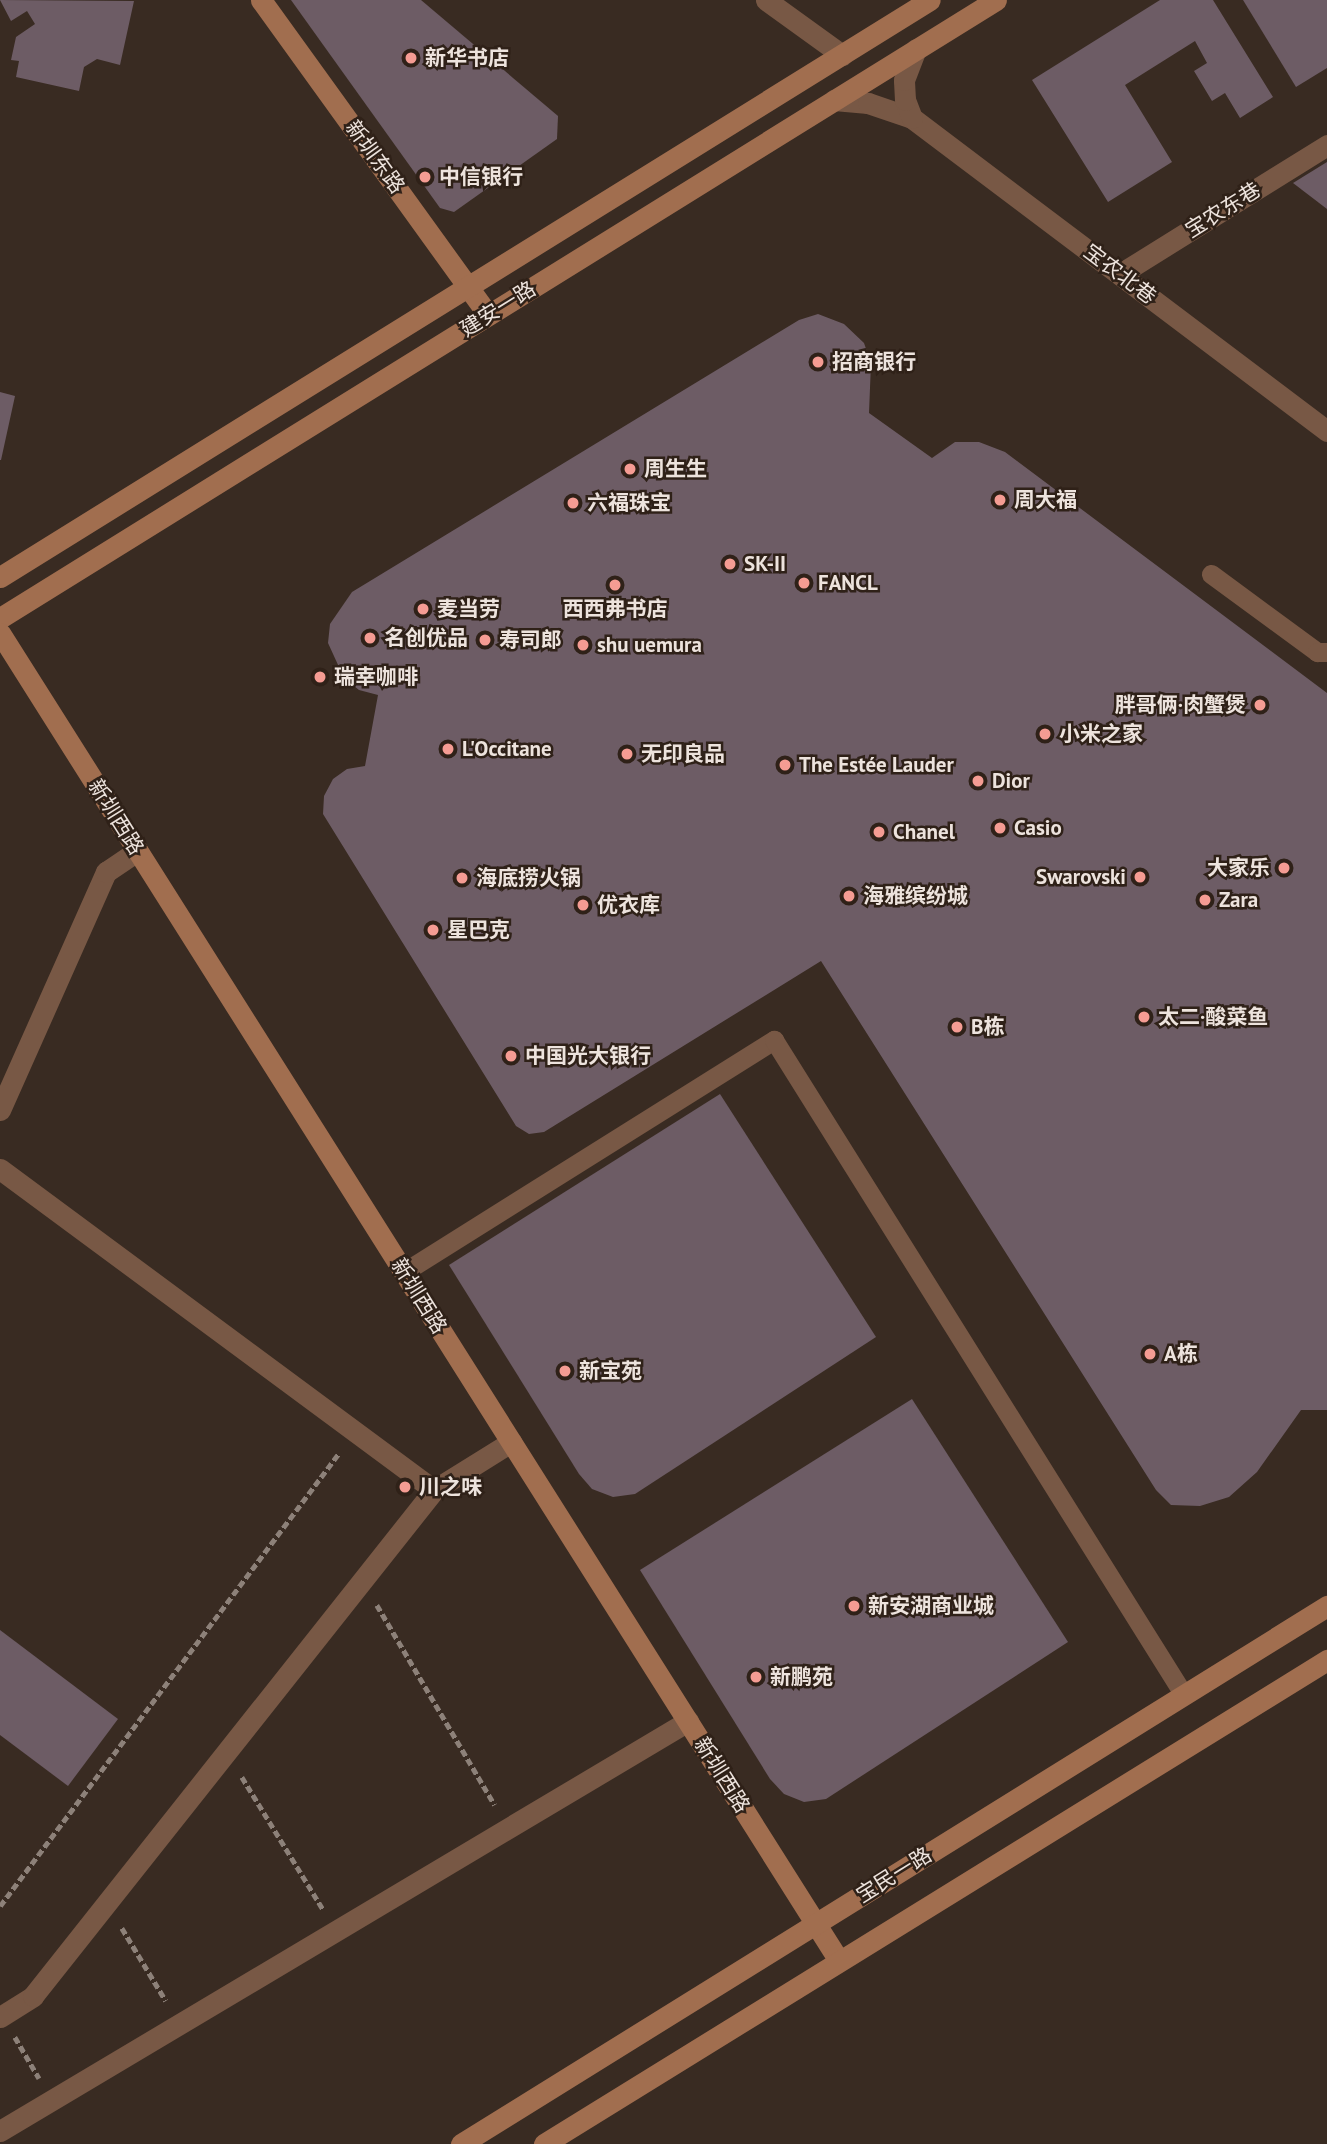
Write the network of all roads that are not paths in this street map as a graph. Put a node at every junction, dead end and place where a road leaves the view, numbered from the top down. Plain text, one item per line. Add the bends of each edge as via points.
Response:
1 (261, 0) edge
2 (766, 0) edge
3 (930, 0) edge
4 (996, 0) edge
5 (916, 49) junction
6 (842, 55) junction
7 (834, 100) junction
8 (912, 118) junction
9 (1327, 145) edge
10 (1120, 274) junction
11 (468, 287) junction
12 (488, 315) junction
13 (1327, 431) edge
14 (1211, 574) dead end
15 (0, 577) edge
16 (0, 618) edge
17 (0, 633) edge
18 (1327, 653) edge
19 (137, 851) junction
20 (0, 1110) edge
21 (0, 1169) edge
22 (404, 1272) junction
23 (512, 1442) junction
24 (434, 1490) junction
25 (1327, 1606) edge
26 (1327, 1660) edge
27 (1184, 1695) junction
28 (688, 1721) junction
29 (815, 1924) junction
30 (838, 1959) junction
31 (1, 2016) edge
32 (0, 2131) edge
33 (461, 2144) edge
34 (544, 2144) edge

1 - 11 main road, 新圳东路
2 - 6 street
3 - 6 main road, 建安一路
4 - 5 main road, 建安一路
5 - 7 main road, 建安一路
5 - 8 street via 904,80
6 - 11 main road, 建安一路
7 - 8 street, 宝农北巷 via 867,103
7 - 12 main road, 建安一路
8 - 10 street, 宝农北巷
9 - 10 street, 宝农东巷
10 - 13 street, 宝农北巷
11 - 12 main road, 新圳东路
11 - 15 main road, 建安一路
12 - 16 main road, 建安一路
14 - 18 lane via 1317,652
17 - 19 main road, 新圳西路
19 - 20 street via 106,872
19 - 22 main road, 新圳西路
21 - 24 street
22 - 23 main road, 新圳西路
22 - 27 lane via 774,1040
23 - 24 street
23 - 28 main road, 新圳西路
24 - 31 street via 33,1996
25 - 27 main road, 宝民一路
26 - 30 main road, 宝民一路
27 - 29 main road, 宝民一路
28 - 29 main road, 新圳西路
28 - 32 street
29 - 30 main road, 新圳西路
29 - 33 main road, 宝民一路
30 - 34 main road, 宝民一路

